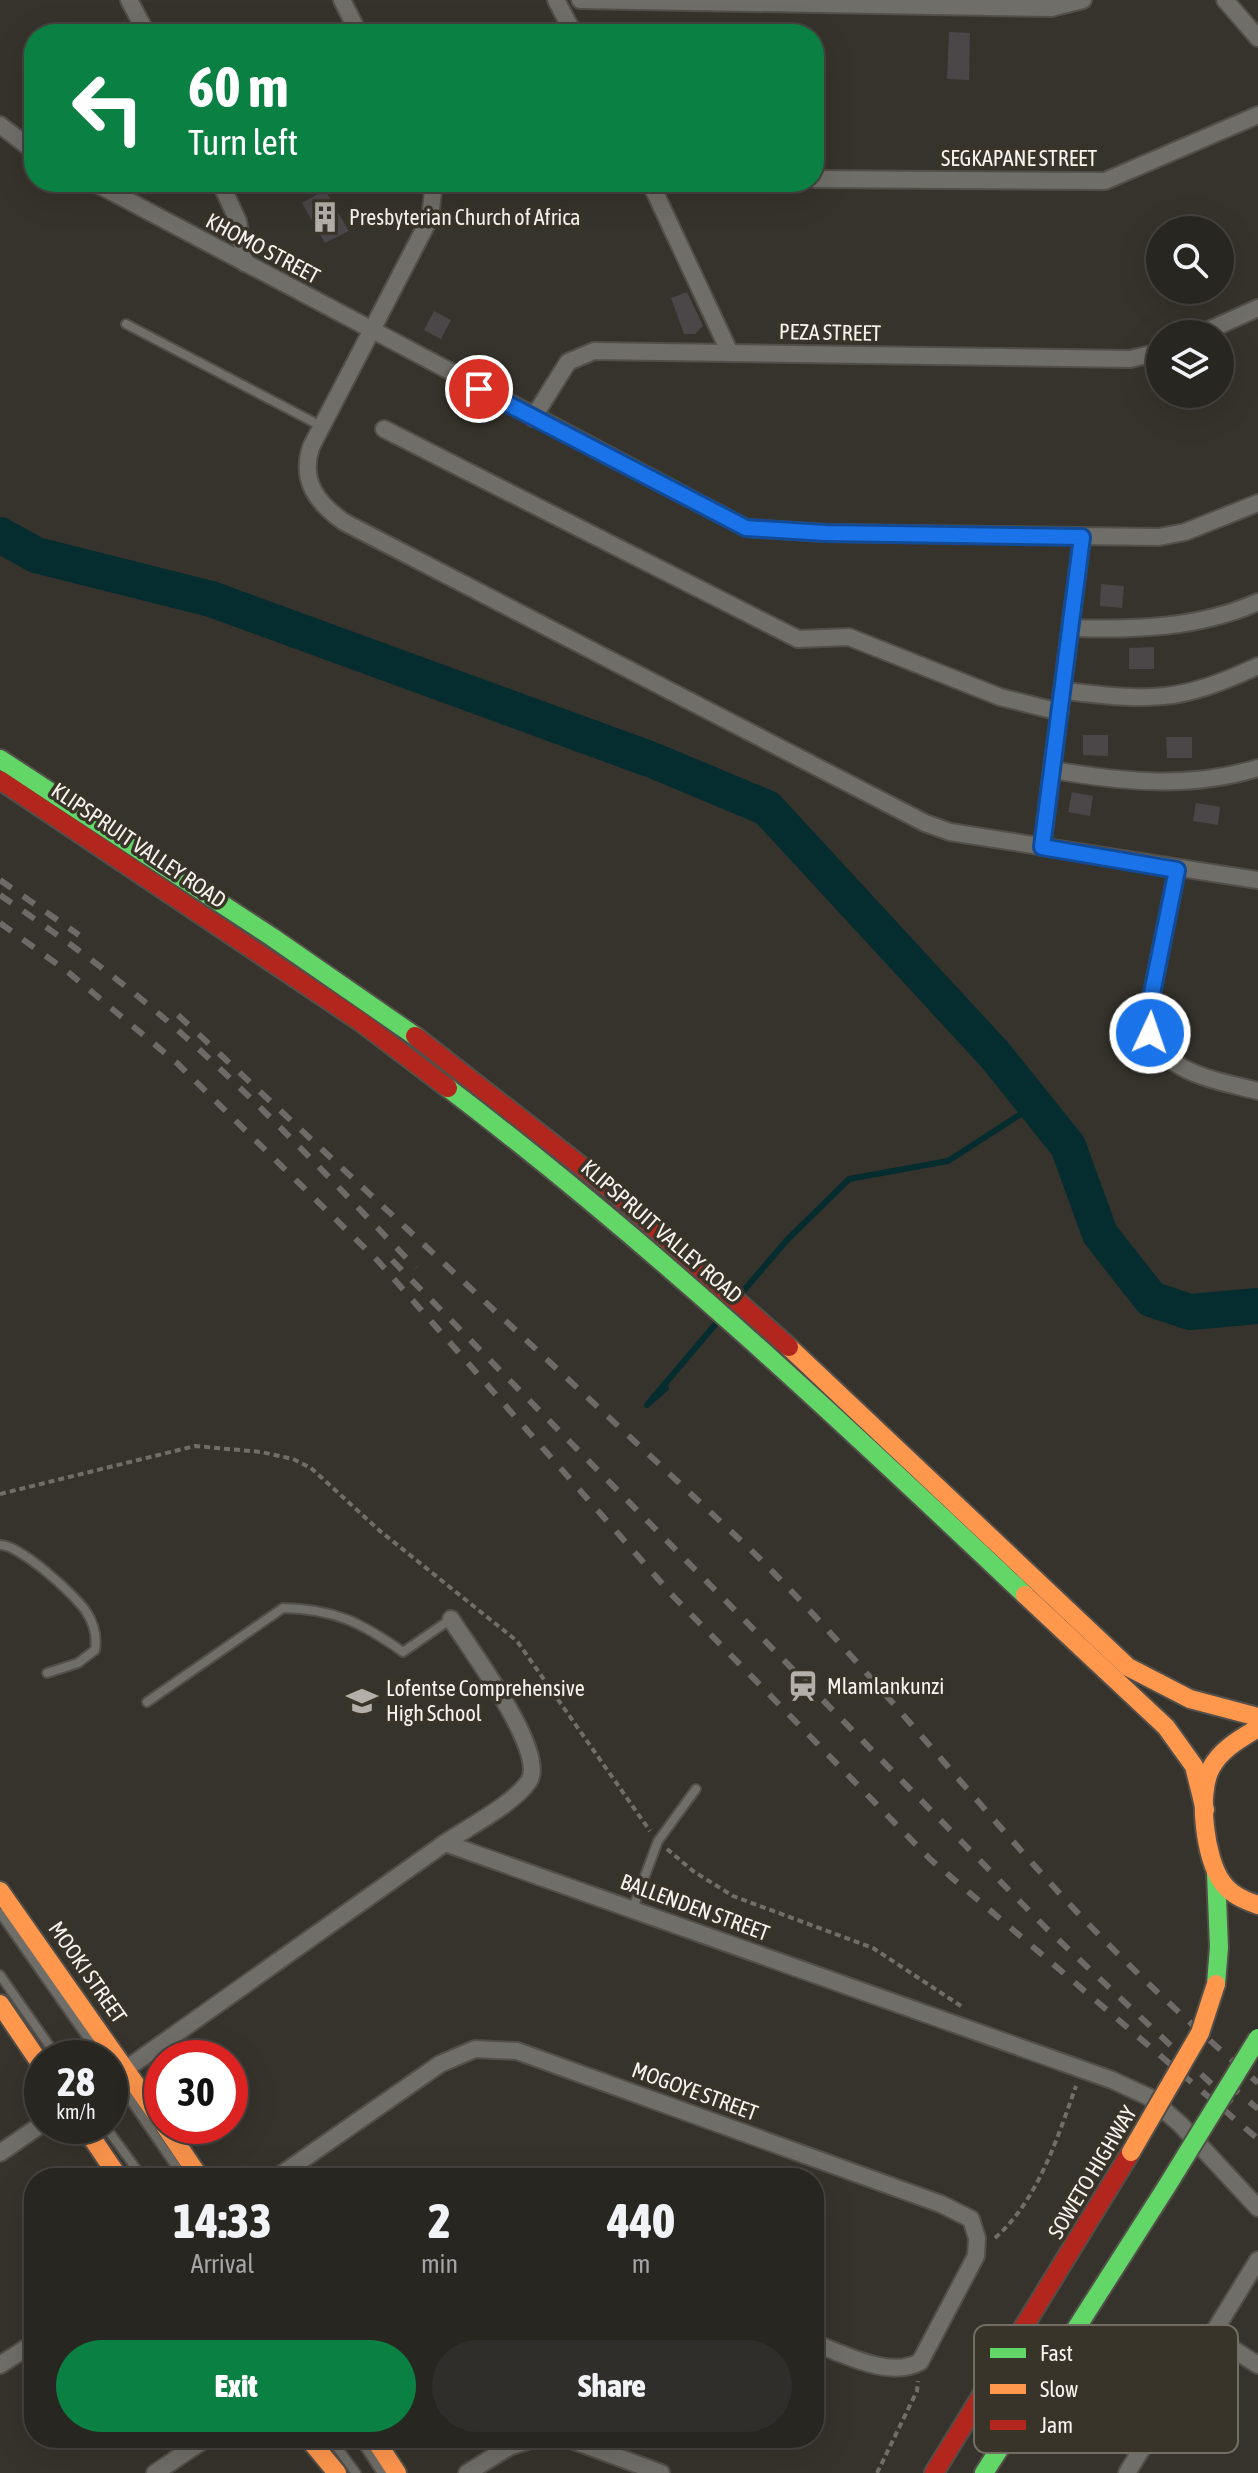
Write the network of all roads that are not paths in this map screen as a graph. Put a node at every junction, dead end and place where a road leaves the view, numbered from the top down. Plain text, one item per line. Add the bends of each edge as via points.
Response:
1 (129, 0) edge
2 (342, 0) edge
3 (556, 0) edge
4 (580, 0) edge
5 (1083, 0) edge
6 (1225, 0) edge
7 (142, 24) edge
8 (354, 24) edge
9 (569, 24) edge
10 (1258, 38) edge
11 (1258, 115) edge
12 (0, 125) edge
13 (24, 143) edge
14 (824, 179) edge
15 (112, 192) edge
16 (225, 192) edge
17 (433, 192) edge
18 (655, 192) edge
19 (245, 263) junction
20 (1258, 308) edge
21 (1231, 320) edge
22 (126, 324) dead end
23 (371, 330) junction
24 (730, 353) junction
25 (1146, 355) edge
26 (533, 418) junction
27 (321, 426) junction
28 (384, 429) dead end
29 (1258, 503) edge
30 (1082, 537) junction
31 (1258, 602) edge
32 (1073, 628) junction
33 (1258, 666) edge
34 (1065, 691) junction
35 (1060, 712) junction
36 (0, 759) edge
37 (1258, 768) edge
38 (1053, 770) junction
39 (0, 780) edge
40 (1042, 847) junction
41 (1177, 870) junction
42 (1258, 880) edge
43 (1258, 1091) edge
44 (0, 1545) edge
45 (451, 1619) joint
46 (47, 1673) dead end
47 (147, 1702) dead end
48 (1258, 1717) edge
49 (1258, 1728) edge
50 (696, 1789) dead end
51 (1205, 1810) junction
52 (445, 1843) junction
53 (1216, 1872) junction
54 (0, 1891) edge
55 (1258, 1905) edge
56 (633, 1908) junction
57 (0, 1913) edge
58 (0, 1975) edge
59 (0, 2004) edge
60 (1258, 2038) edge
61 (24, 2040) edge
62 (45, 2040) edge
63 (89, 2040) edge
64 (99, 2040) edge
65 (128, 2062) edge
66 (128, 2081) edge
67 (128, 2086) edge
68 (144, 2101) edge
69 (24, 2136) edge
70 (96, 2144) edge
71 (118, 2144) edge
72 (177, 2144) edge
73 (0, 2153) edge
74 (112, 2168) edge
75 (136, 2168) edge
76 (178, 2168) edge
77 (193, 2168) edge
78 (290, 2168) edge
79 (1258, 2208) edge
80 (1258, 2260) edge
81 (1025, 2325) edge
82 (1078, 2325) edge
83 (1217, 2325) edge
84 (824, 2347) edge
85 (24, 2349) edge
86 (1238, 2352) edge
87 (0, 2365) edge
88 (1258, 2365) edge
89 (974, 2408) edge
90 (192, 2448) edge
91 (316, 2448) edge
92 (337, 2448) edge
93 (366, 2448) edge
94 (381, 2448) edge
95 (507, 2448) edge
96 (593, 2448) edge
97 (997, 2453) edge
98 (1139, 2453) edge
99 (155, 2473) edge
100 (337, 2473) edge
101 (356, 2473) edge
102 (382, 2473) edge
103 (397, 2473) edge
104 (467, 2473) edge
105 (661, 2473) edge
106 (934, 2473) edge
107 (984, 2473) edge
108 (1127, 2473) edge

1 - 7 street
2 - 8 street
3 - 9 street
4 - 5 street via 1051,8
6 - 10 street
11 - 14 street, SEGKAPANE STREET via 1105,181
12 - 13 street
15 - 19 street, KHOMO STREET
16 - 19 street via 238,221
17 - 23 street via 430,218
18 - 24 street
19 - 23 street, KHOMO STREET
20 - 21 street
22 - 27 lane
23 - 26 street, KHOMO STREET
23 - 27 street
24 - 25 street, PEZA STREET
24 - 26 street, PEZA STREET via 581,354 568,362
26 - 30 street, KHOMO STREET via 746,528
27 - 40 street via 309,456 309,479 323,507 344,522 925,823
28 - 35 street via 798,639 849,637 1000,697
29 - 30 street, KHOMO STREET via 1177,534
30 - 32 street
31 - 32 street via 1200,622
32 - 34 street
33 - 34 street via 1216,685 1152,700
34 - 35 street
35 - 38 street
36 - 48 main road, KLIPSPRUIT VALLEY ROAD via 402,1024 535,1127 785,1341 1128,1667 1174,1694
37 - 38 street via 1170,782
38 - 40 street
39 - 51 main road, KLIPSPRUIT VALLEY ROAD via 361,1022 552,1167 772,1356 1166,1727 1194,1766
40 - 41 street
41 - 42 street
41 - 43 street via 1147,1018 1150,1033 1157,1048 1188,1071
44 - 46 lane via 16,1548 78,1601 93,1625 95,1650 78,1663
45 - 47 lane via 403,1652 361,1623 307,1608 283,1608
45 - 52 street via 529,1744 533,1770 516,1793
49 - 51 main road via 1215,1761 1205,1783
50 - 56 lane via 658,1841
51 - 53 main road via 1205,1839
52 - 56 street, BALLENDEN STREET
52 - 65 street
53 - 55 main road via 1222,1887
53 - 81 main road, SOWETO HIGHWAY, bridge via 1216,1984 1200,2033
54 - 64 main road, MOOKI STREET
56 - 79 street, BALLENDEN STREET via 1082,2068 1149,2097
57 - 63 lane, MOOKI STREET
58 - 62 lane
59 - 61 main road
60 - 82 main road, bridge
66 - 68 main road, MOOKI STREET
67 - 76 lane, MOOKI STREET
69 - 73 street
70 - 74 main road
71 - 75 lane
72 - 77 main road, MOOKI STREET
78 - 84 street, MOGOYE STREET via 440,2064 475,2049 496,2047 958,2210 974,2224 976,2256 920,2362 904,2368 876,2365
80 - 83 street
85 - 87 street
86 - 88 street
89 - 106 main road, SOWETO HIGHWAY, bridge
90 - 99 street
91 - 100 main road
92 - 101 lane
93 - 102 lane
94 - 103 main road
95 - 104 street
96 - 105 street
97 - 107 main road, bridge
98 - 108 street

